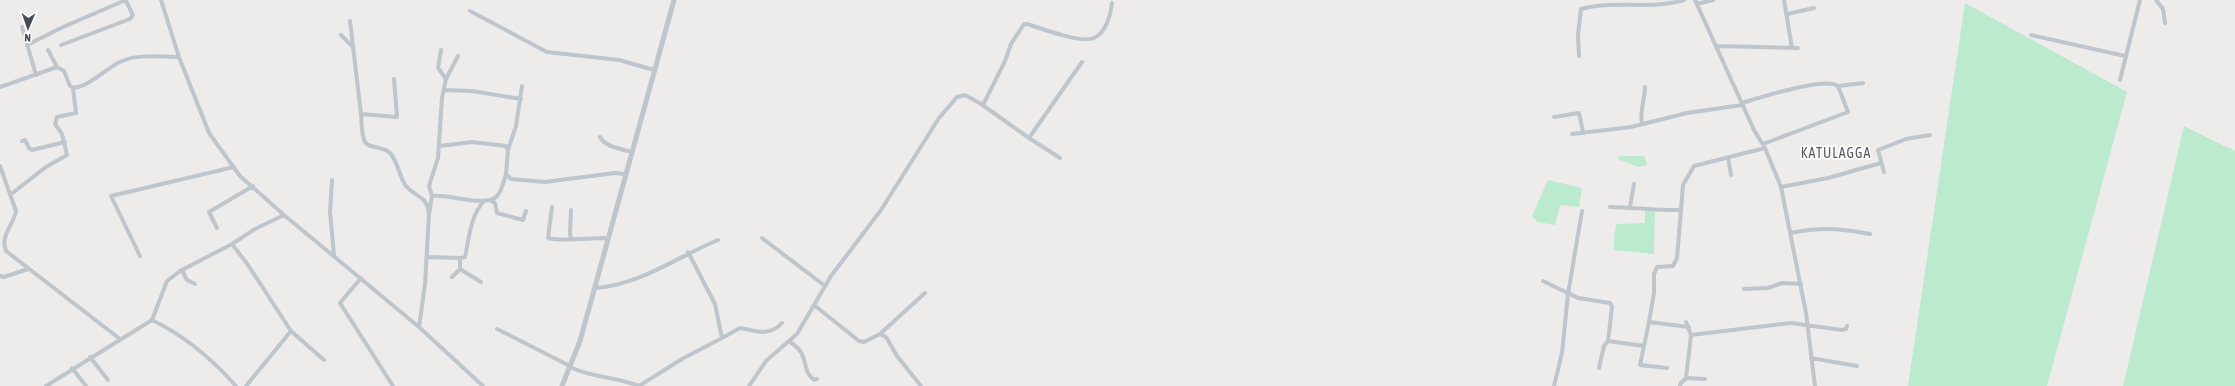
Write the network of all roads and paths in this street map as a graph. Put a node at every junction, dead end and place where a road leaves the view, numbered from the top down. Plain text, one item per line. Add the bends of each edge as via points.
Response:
1 (126, 0) edge
2 (161, 0) edge
3 (674, 0) edge
4 (1684, 0) edge
5 (1713, 0) edge
6 (1784, 0) edge
7 (2140, 0) edge
8 (2156, 0) edge
9 (1696, 2) edge
10 (1112, 3) dead end
11 (1814, 8) dead end
12 (470, 11) dead end
13 (1787, 14) junction
14 (350, 21) dead end
15 (2165, 23) dead end
16 (22, 27) dead end
17 (2032, 35) dead end
18 (341, 36) dead end
19 (27, 45) junction
20 (61, 45) dead end
21 (1716, 46) junction
22 (353, 47) junction
23 (1792, 48) junction
24 (1798, 48) dead end
25 (48, 50) dead end
26 (441, 50) dead end
27 (179, 56) junction
28 (458, 56) dead end
29 (1579, 56) dead end
30 (2125, 56) junction
31 (1082, 62) dead end
32 (57, 67) junction
33 (654, 70) junction
34 (36, 75) junction
35 (394, 79) dead end
36 (446, 79) junction
37 (2120, 80) dead end
38 (1863, 83) dead end
39 (522, 86) dead end
40 (1838, 86) junction
41 (0, 87) edge
42 (1645, 87) dead end
43 (72, 88) junction
44 (444, 90) junction
45 (520, 99) junction
46 (981, 104) junction
47 (1742, 104) junction
48 (361, 114) junction
49 (1554, 116) dead end
50 (1642, 124) junction
51 (1583, 132) junction
52 (1572, 134) dead end
53 (1930, 135) dead end
54 (600, 137) dead end
55 (1029, 138) junction
56 (22, 141) dead end
57 (65, 142) junction
58 (440, 146) junction
59 (1764, 146) junction
60 (508, 150) junction
61 (632, 152) junction
62 (1728, 157) junction
63 (1060, 158) dead end
64 (1881, 163) junction
65 (0, 166) edge
66 (234, 167) junction
67 (1884, 172) dead end
68 (506, 174) junction
69 (626, 174) junction
70 (1731, 175) dead end
71 (511, 179) junction
72 (332, 180) dead end
73 (504, 182) junction
74 (1634, 184) dead end
75 (252, 186) junction
76 (1781, 187) junction
77 (10, 195) junction
78 (432, 196) junction
79 (490, 200) junction
80 (484, 201) junction
81 (552, 207) dead end
82 (1610, 207) dead end
83 (1630, 207) junction
84 (571, 210) dead end
85 (1681, 210) junction
86 (526, 211) dead end
87 (1582, 211) dead end
88 (428, 214) junction
89 (284, 215) junction
90 (217, 228) dead end
91 (1790, 233) junction
92 (1870, 234) dead end
93 (571, 238) junction
94 (762, 238) dead end
95 (608, 240) junction
96 (718, 240) dead end
97 (232, 244) junction
98 (688, 252) junction
99 (334, 255) junction
100 (140, 256) dead end
101 (427, 257) junction
102 (460, 258) junction
103 (28, 269) junction
104 (460, 269) junction
105 (182, 270) junction
106 (0, 276) edge
107 (452, 277) dead end
108 (361, 278) junction
109 (1543, 281) dead end
110 (481, 282) dead end
111 (195, 284) dead end
112 (1800, 284) junction
113 (825, 286) junction
114 (595, 288) junction
115 (1744, 289) dead end
116 (924, 294) dead end
117 (1568, 294) junction
118 (814, 305) junction
119 (152, 320) junction
120 (782, 322) dead end
121 (1649, 322) junction
122 (1686, 322) dead end
123 (1807, 326) junction
124 (1847, 326) dead end
125 (418, 327) junction
126 (1688, 327) junction
127 (497, 329) dead end
128 (291, 331) junction
129 (880, 334) junction
130 (1692, 335) junction
131 (722, 338) junction
132 (120, 339) junction
133 (1608, 340) junction
134 (790, 342) junction
135 (1644, 346) junction
136 (90, 357) junction
137 (1812, 358) junction
138 (324, 360) dead end
139 (570, 366) junction
140 (1857, 366) dead end
141 (72, 368) junction
142 (1599, 368) dead end
143 (1667, 368) dead end
144 (1686, 378) junction
145 (817, 379) dead end
146 (1705, 379) dead end
147 (108, 380) dead end
148 (46, 386) edge
149 (86, 386) edge
150 (236, 386) edge
151 (246, 386) edge
152 (393, 386) edge
153 (483, 386) edge
154 (562, 386) edge
155 (639, 386) edge
156 (749, 386) edge
157 (921, 386) edge
158 (1554, 386) edge
159 (1680, 386) edge
160 (1815, 386) edge

1 - 19 street
1 - 20 street via 133,15 130,19
2 - 27 street
3 - 33 street
4 - 29 street via 1661,4 1614,3 1581,9
5 - 9 street
6 - 13 street
7 - 30 street
8 - 15 street via 2163,9
9 - 21 street
10 - 46 street via 1109,18 1103,29 1096,37 1089,39 1024,24
11 - 13 street
12 - 33 street via 547,52 619,60
13 - 23 street
14 - 22 street
16 - 19 street
17 - 30 street
18 - 22 street
19 - 34 street
21 - 23 street
21 - 47 street
22 - 48 street
23 - 24 street
25 - 32 street
26 - 36 street via 438,68
27 - 43 street via 128,58 98,74 87,85
27 - 66 street via 209,133
28 - 36 street
30 - 37 street
31 - 55 street
32 - 34 street
32 - 43 street via 64,71
33 - 61 street
34 - 41 street
35 - 48 street via 397,117
36 - 44 street
38 - 40 street
39 - 45 street
40 - 47 street via 1829,83 1794,88
40 - 59 street via 1848,112
42 - 50 street via 1640,116
43 - 57 street via 76,113 57,117 55,120
44 - 45 street via 472,91
44 - 58 street via 440,116
45 - 60 street via 516,126
46 - 55 street
46 - 113 street via 965,95 957,97 938,118 880,210
47 - 50 street
47 - 59 street
48 - 88 street via 364,141 367,145 391,153 407,187 422,197 428,205
49 - 51 street via 1579,113
50 - 51 street
51 - 52 street
53 - 64 street via 1906,139 1878,150
54 - 61 street via 606,144
55 - 63 street
56 - 57 street via 25,140 32,150
57 - 77 street via 66,156 58,158
58 - 60 street via 472,142 506,146
58 - 78 street via 429,186
59 - 62 street
59 - 76 street
60 - 68 street
61 - 69 street
62 - 70 street
62 - 85 street via 1704,162 1690,170 1683,185
64 - 67 street
64 - 76 street via 1828,178
65 - 77 street
66 - 75 street
66 - 100 street via 112,196
68 - 71 street
68 - 73 street
69 - 71 street via 546,182
69 - 95 street
71 - 73 street
72 - 99 street via 330,212
73 - 79 street via 496,198
74 - 83 street
75 - 89 street
75 - 90 street via 209,212
76 - 91 street
77 - 103 street via 16,211 2,242 6,251
78 - 80 street
78 - 88 street
79 - 80 street
79 - 86 street via 495,203 497,213 523,220
80 - 102 street via 466,239 465,257
81 - 93 street via 548,238
82 - 83 street
83 - 85 street via 1658,211
84 - 93 street
85 - 121 street via 1677,258 1673,266 1657,267
87 - 117 street
88 - 101 street
89 - 97 street
89 - 99 street
91 - 92 street via 1815,228 1842,228
91 - 112 street
93 - 95 street
94 - 113 street
95 - 114 street
96 - 98 street
97 - 105 street
97 - 128 street
98 - 114 street via 624,284
98 - 131 street via 715,304
99 - 108 street
101 - 102 street
101 - 125 street
102 - 104 street
103 - 106 street
103 - 132 street
104 - 107 street
104 - 110 street
105 - 111 street via 187,280
105 - 119 street via 167,281
108 - 125 street
108 - 152 street via 340,303
109 - 117 street
112 - 115 street
112 - 123 street
113 - 118 street
114 - 139 street
116 - 129 street
117 - 133 street via 1610,303 1612,307
117 - 158 street via 1562,353
118 - 129 street via 859,341 864,342
118 - 134 street
119 - 132 street
119 - 150 street via 170,329 188,343
120 - 131 street via 769,332 740,328
121 - 126 street
121 - 135 street
122 - 126 street
123 - 124 street via 1842,330
123 - 130 street via 1791,324
123 - 137 street
125 - 153 street
126 - 130 street
127 - 139 street
128 - 138 street
128 - 151 street
129 - 157 street via 886,337 897,356
130 - 144 street
131 - 155 street
132 - 136 street
133 - 135 street
133 - 142 street
134 - 145 street via 804,355 808,375 814,380
134 - 156 street via 766,361
135 - 143 street via 1640,366
136 - 141 street
136 - 147 street
137 - 140 street
137 - 160 street
139 - 154 street
139 - 155 street via 584,374 628,381
141 - 148 street
141 - 149 street
144 - 146 street
144 - 159 street

